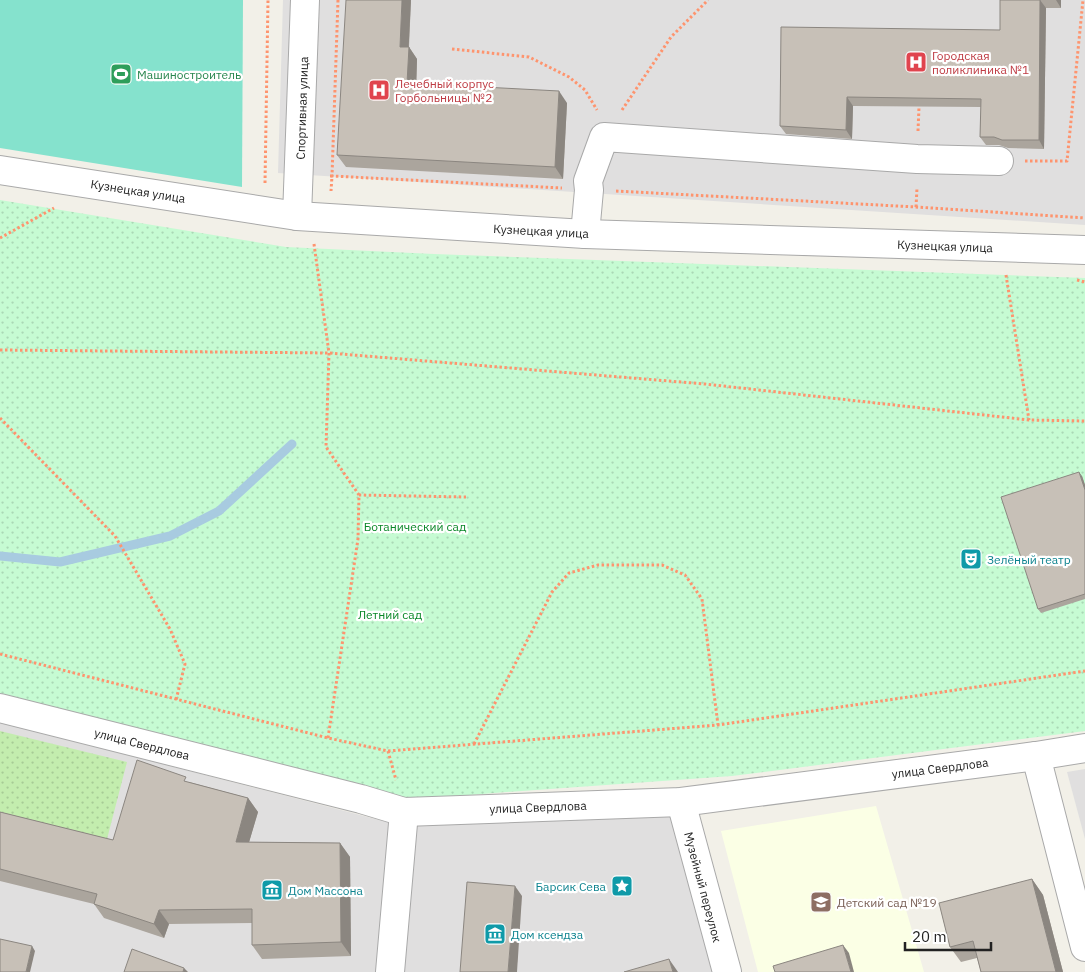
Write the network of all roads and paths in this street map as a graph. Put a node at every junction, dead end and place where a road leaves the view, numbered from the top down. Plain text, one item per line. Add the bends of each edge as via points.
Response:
1 (305, 0) edge
2 (338, 0) edge
3 (708, 0) edge
4 (1083, 0) edge
5 (452, 49) dead end
6 (604, 137) junction
7 (1000, 161) joint
8 (0, 170) edge
9 (589, 190) junction
10 (57, 206) dead end
11 (298, 216) junction
12 (1085, 218) edge
13 (585, 234) junction
14 (0, 238) edge
15 (314, 242) dead end
16 (1085, 250) edge
17 (1005, 269) dead end
18 (0, 350) edge
19 (329, 353) junction
20 (0, 418) edge
21 (1028, 420) junction
22 (1085, 421) edge
23 (359, 495) junction
24 (466, 496) dead end
25 (0, 654) edge
26 (1085, 671) edge
27 (176, 700) junction
28 (0, 708) edge
29 (718, 725) junction
30 (328, 738) junction
31 (473, 744) junction
32 (1082, 752) edge
33 (1036, 756) junction
34 (680, 802) junction
35 (404, 812) junction
36 (1085, 947) edge
37 (390, 972) edge
38 (727, 972) edge

1 - 11 street, Спортивная улица
2 - 9 path via 332,176
3 - 6 path via 671,37
4 - 7 path via 1067,161
5 - 6 path via 529,57 570,77 585,90 597,108
6 - 7 street via 917,159
6 - 9 street via 588,181
8 - 11 street, Кузнецкая улица
9 - 12 path
9 - 13 street
10 - 14 path
11 - 13 street, Кузнецкая улица
13 - 16 street, Кузнецкая улица
15 - 19 path
17 - 21 path
18 - 19 path
19 - 21 path via 705,384
19 - 23 path via 326,447
20 - 27 path via 115,536 170,629 185,664
21 - 22 path
23 - 24 path
23 - 30 path via 358,538
25 - 27 path
26 - 29 path
27 - 30 path
28 - 35 street, улица Свердлова
29 - 31 path
29 - 31 path via 702,599 685,575 662,565 598,565 569,573 552,592
30 - 31 path via 388,751
32 - 33 street, улица Свердлова
33 - 34 street, улица Свердлова
33 - 36 street
34 - 35 street, улица Свердлова
34 - 38 street, Музейный переулок
35 - 37 street

